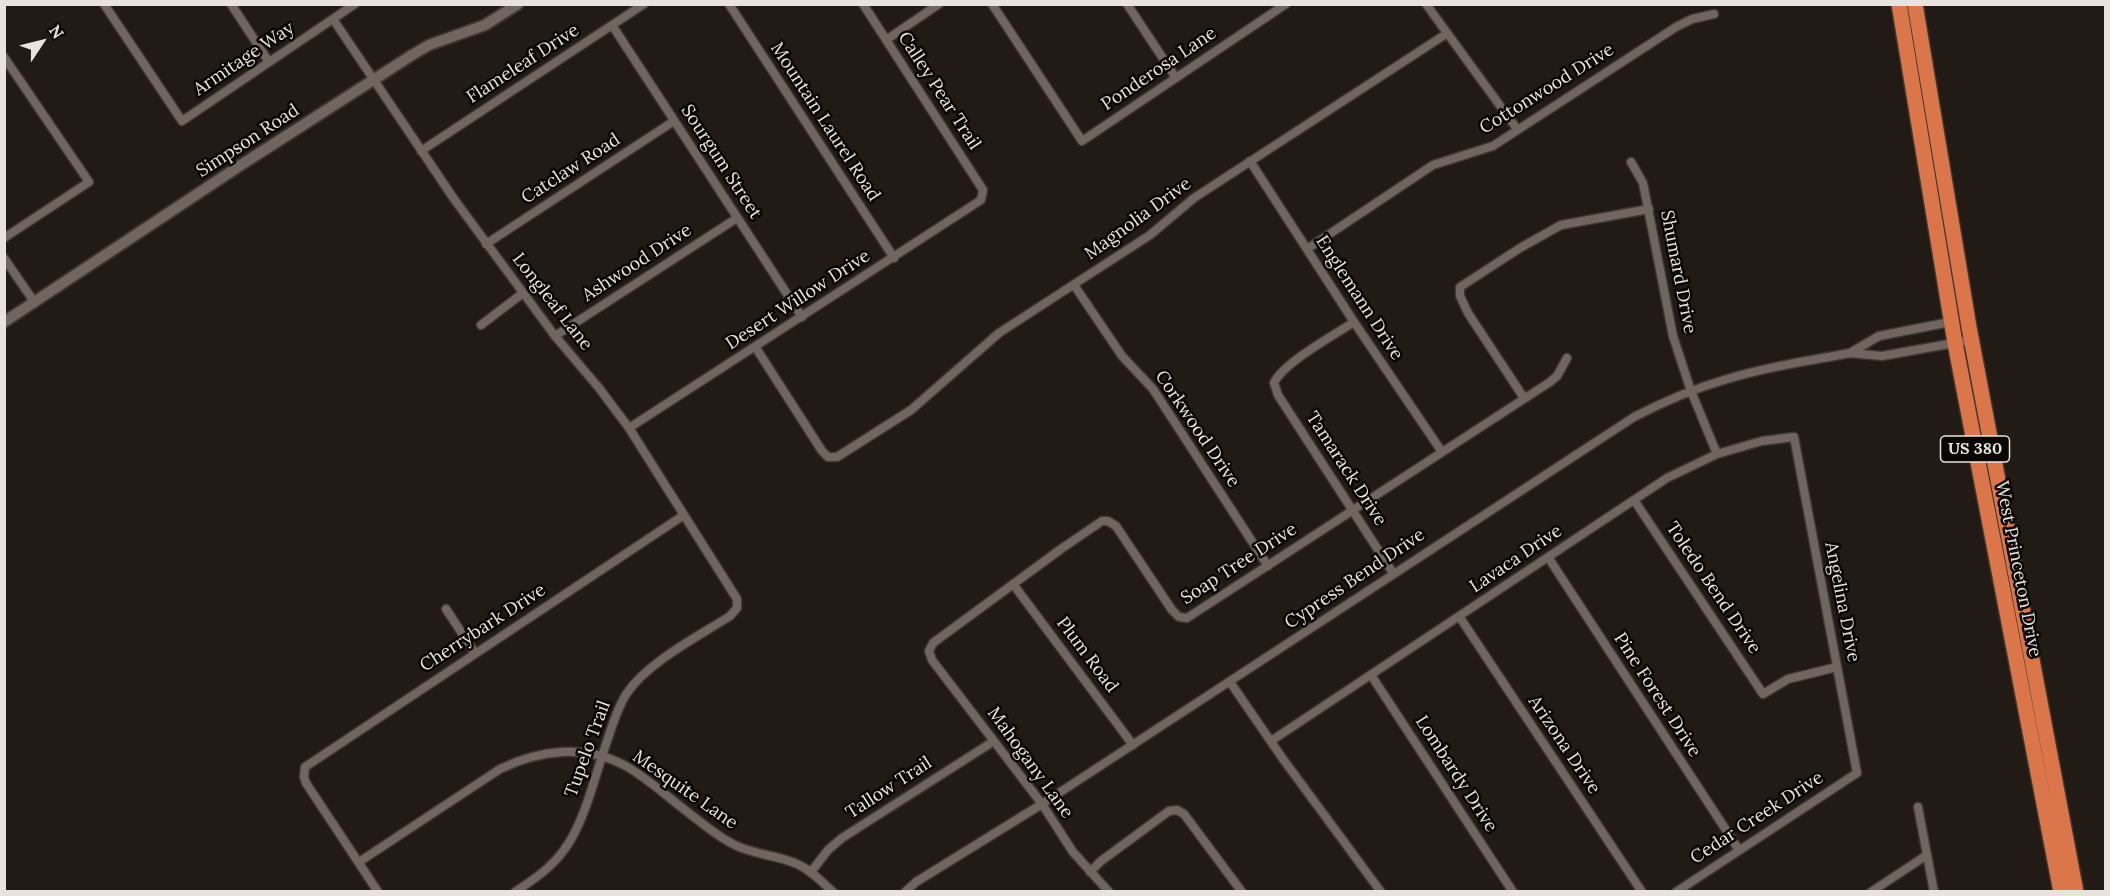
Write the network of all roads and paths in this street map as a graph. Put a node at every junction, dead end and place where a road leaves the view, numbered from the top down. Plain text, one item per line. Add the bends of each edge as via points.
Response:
1 (104, 4) edge
2 (231, 4) edge
3 (355, 4) edge
4 (518, 4) edge
5 (644, 4) edge
6 (729, 4) edge
7 (863, 4) edge
8 (939, 4) edge
9 (992, 4) edge
10 (1127, 4) edge
11 (1286, 4) edge
12 (1426, 4) edge
13 (1899, 4) edge
14 (1915, 4) edge
15 (1714, 14) dead end
16 (333, 19) junction
17 (612, 26) junction
18 (1446, 34) junction
19 (886, 40) junction
20 (4, 57) edge
21 (269, 62) junction
22 (1176, 78) junction
23 (374, 79) junction
24 (674, 121) junction
25 (1517, 129) junction
26 (421, 151) junction
27 (1250, 161) junction
28 (1631, 162) dead end
29 (982, 197) joint
30 (1649, 209) junction
31 (737, 218) junction
32 (4, 238) edge
33 (486, 244) junction
34 (1307, 249) junction
35 (4, 258) edge
36 (894, 258) junction
37 (1074, 285) junction
38 (523, 293) junction
39 (34, 303) junction
40 (802, 317) junction
41 (1967, 319) junction
42 (4, 322) edge
43 (1354, 322) junction
44 (1952, 322) junction
45 (481, 325) dead end
46 (555, 336) junction
47 (1971, 340) junction
48 (1955, 343) junction
49 (756, 348) junction
50 (1850, 353) junction
51 (1567, 358) dead end
52 (1691, 391) junction
53 (1524, 398) junction
54 (629, 428) junction
55 (1794, 437) joint
56 (1442, 452) junction
57 (1718, 454) junction
58 (1634, 500) junction
59 (1354, 510) junction
60 (684, 515) junction
61 (1548, 557) junction
62 (1268, 566) junction
63 (1393, 573) junction
64 (1014, 584) junction
65 (736, 608) joint
66 (447, 609) dead end
67 (1459, 616) junction
68 (929, 651) joint
69 (475, 653) junction
70 (1837, 667) junction
71 (1371, 675) junction
72 (1230, 682) junction
73 (994, 741) junction
74 (1271, 741) junction
75 (1133, 745) junction
76 (602, 756) junction
77 (1857, 772) joint
78 (1042, 804) junction
79 (1918, 807) dead end
80 (1738, 850) junction
81 (1927, 855) junction
82 (359, 862) junction
83 (811, 872) junction
84 (1090, 872) junction
85 (378, 891) edge
86 (515, 891) edge
87 (833, 891) edge
88 (905, 891) edge
89 (1109, 891) edge
90 (1242, 891) edge
91 (1381, 891) edge
92 (1513, 891) edge
93 (1642, 891) edge
94 (1676, 891) edge
95 (1871, 891) edge
96 (1934, 891) edge
97 (2061, 891) edge
98 (2076, 891) edge

1 - 21 street, Armitage Way via 182,121
2 - 21 street
3 - 16 street, Armitage Way
4 - 23 street, Simpson Road via 485,25 429,45
5 - 17 street, Flameleaf Drive
6 - 36 street, Mountain Laurel Road
7 - 19 street, Calley Pear Trail
8 - 19 street
9 - 22 street, Ponderosa Lane via 1082,141
10 - 22 street
11 - 22 street, Ponderosa Lane
12 - 18 street
13 - 44 highway, West Princeton Drive / US 380
14 - 41 highway, West Princeton Drive / US 380
15 - 25 street, Cottonwood Drive via 1676,27
16 - 21 street, Armitage Way
16 - 23 street, Longleaf Lane
17 - 24 street, Sourgum Street
17 - 26 street, Flameleaf Drive
18 - 25 street
18 - 27 street, Magnolia Drive
19 - 29 street, Calley Pear Trail via 983,190
20 - 32 street via 89,182
23 - 26 street, Longleaf Lane
23 - 39 street, Simpson Road
24 - 31 street, Sourgum Street
24 - 33 street, Catclaw Road
25 - 34 street, Cottonwood Drive via 1493,146 1433,165
26 - 33 street, Longleaf Lane
27 - 34 street, Englemann Drive
27 - 37 street, Magnolia Drive
28 - 30 street, Shumard Drive via 1643,183
29 - 36 street, Desert Willow Drive
30 - 52 street, Shumard Drive via 1673,336
30 - 53 street via 1561,225 1460,287 1468,313
31 - 40 street, Sourgum Street
31 - 46 street, Ashwood Drive
33 - 38 street, Longleaf Lane
34 - 43 street, Englemann Drive
35 - 39 street
36 - 40 street, Desert Willow Drive
37 - 49 street, Magnolia Drive via 982,346 911,410 837,457 822,452
37 - 62 street, Corkwood Drive via 1122,356 1153,389
38 - 45 street
38 - 46 street, Longleaf Lane
39 - 42 street, Simpson Road
40 - 49 street, Desert Willow Drive
41 - 44 street, Cypress Bend Drive
41 - 47 highway, West Princeton Drive / US 380
43 - 56 street, Englemann Drive
43 - 59 street, Tamarack Drive via 1289,365 1274,383 1278,395
44 - 48 highway, West Princeton Drive / US 380
44 - 50 street, Cypress Bend Drive via 1879,336
46 - 54 street, Longleaf Lane
47 - 48 street, Cypress Bend Drive
47 - 98 highway, West Princeton Drive / US 380
48 - 50 street, Cypress Bend Drive via 1882,356
48 - 97 highway, West Princeton Drive / US 380
49 - 54 street, Desert Willow Drive
50 - 52 street, Cypress Bend Drive via 1753,372
51 - 53 street, Soap Tree Drive via 1557,376
52 - 57 street, Shumard Drive
52 - 63 street, Cypress Bend Drive via 1617,427
53 - 56 street, Soap Tree Drive
54 - 60 street, Longleaf Lane
55 - 57 street, Lavaca Drive via 1762,441
55 - 70 street, Angelina Drive
56 - 59 street, Soap Tree Drive
57 - 58 street, Lavaca Drive via 1667,478
58 - 61 street, Lavaca Drive
58 - 70 street, Toledo Bend Drive via 1763,694 1788,679
59 - 62 street, Soap Tree Drive
59 - 63 street, Tamarack Drive
60 - 65 street, Longleaf Lane via 737,599
60 - 69 street, Cherrybark Drive
61 - 67 street, Lavaca Drive
61 - 80 street, Pine Forest Drive
62 - 64 street, Soap Tree Drive via 1183,619 1172,610 1121,532 1108,521 1093,526
63 - 72 street, Cypress Bend Drive
64 - 68 street, Soap Tree Drive via 933,643
64 - 75 street, Plum Road
65 - 76 street, Tupelo Trail via 640,678 617,713
66 - 69 street
67 - 71 street, Lavaca Drive
67 - 93 street, Arizona Drive
68 - 73 street, Mahogany Lane
69 - 82 street, Cherrybark Drive via 309,763 304,772 306,783
70 - 77 street, Angelina Drive
71 - 74 street, Lavaca Drive
71 - 92 street, Lombardy Drive
72 - 74 street
72 - 75 street, Cypress Bend Drive
73 - 78 street, Mahogany Lane
73 - 83 street, Tallow Trail via 842,838
74 - 91 street
75 - 78 street, Cypress Bend Drive
76 - 82 street, Mesquite Lane via 568,751 520,759
76 - 83 street, Mesquite Lane via 624,765 735,845 798,864
76 - 86 street, Tupelo Trail via 577,830 565,850
77 - 80 street, Cedar Creek Drive
78 - 84 street, Mahogany Lane
78 - 88 street, Cypress Bend Drive
79 - 81 street
80 - 94 street, Cedar Creek Drive
81 - 95 street
81 - 96 street
82 - 85 street
83 - 87 street, Mesquite Lane
84 - 89 street, Mahogany Lane
84 - 90 street via 1169,811 1177,810

